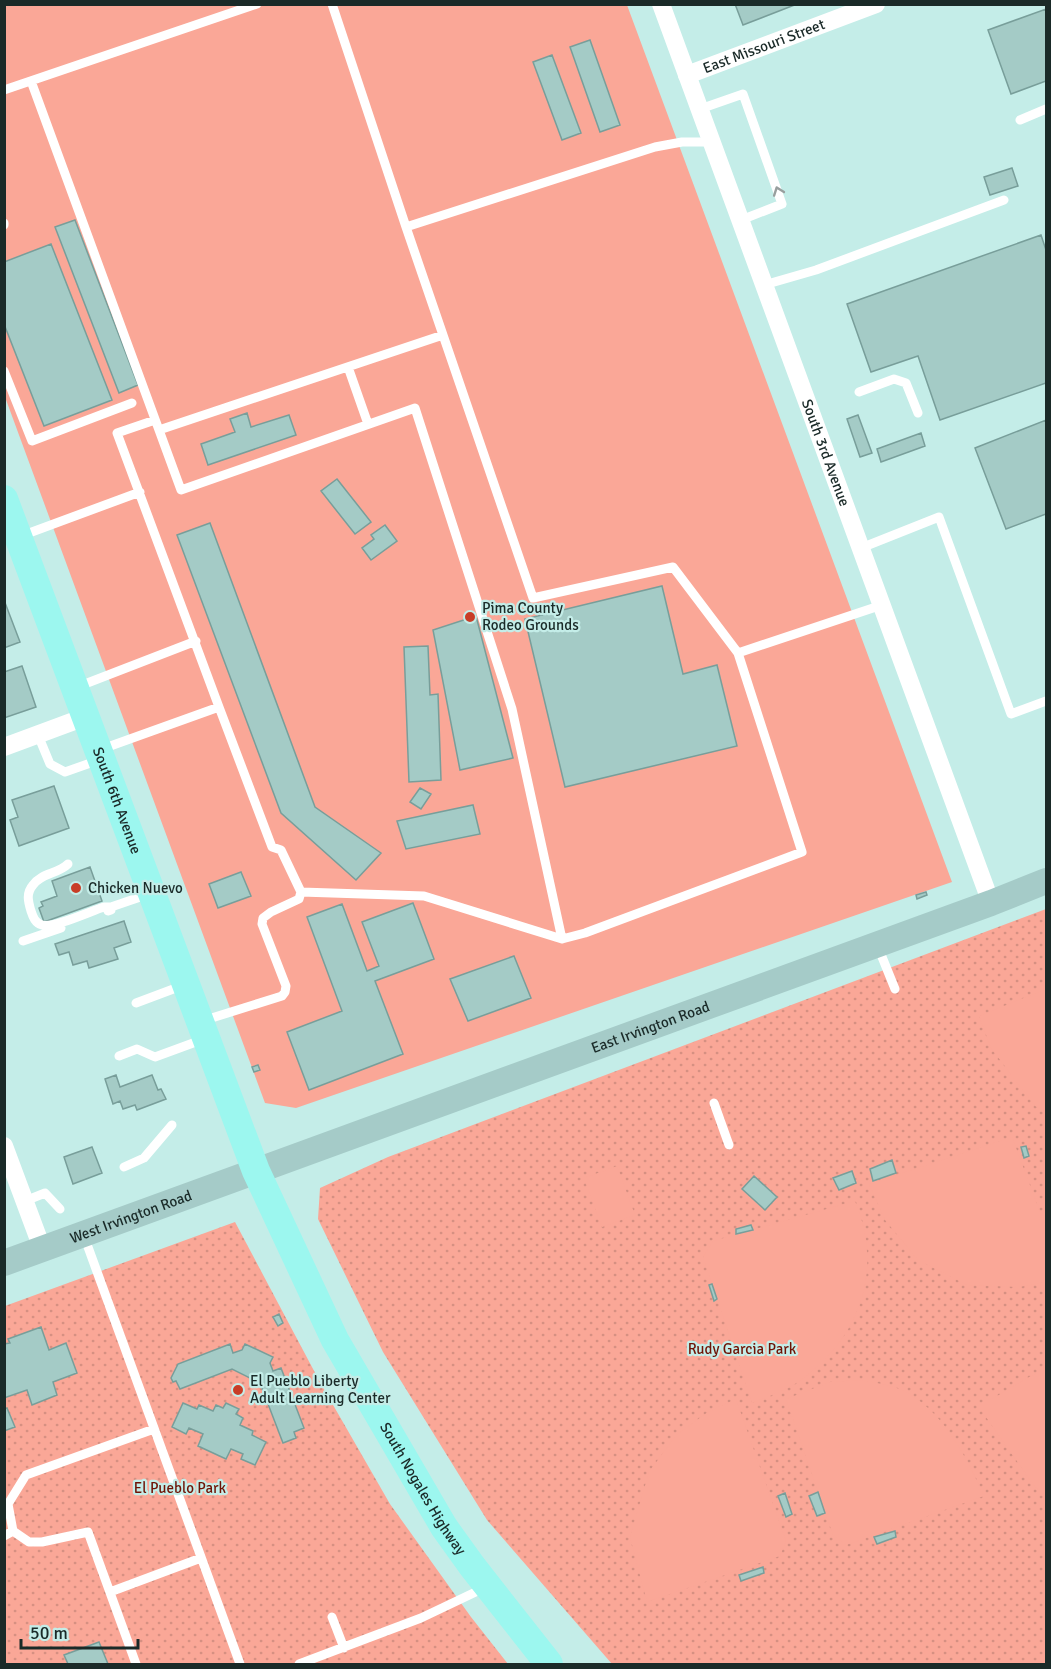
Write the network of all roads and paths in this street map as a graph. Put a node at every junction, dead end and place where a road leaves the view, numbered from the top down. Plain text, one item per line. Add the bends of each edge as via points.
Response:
1 (256, 4) edge
2 (332, 4) edge
3 (661, 4) edge
4 (876, 4) edge
5 (230, 9) edge
6 (687, 75) junction
7 (31, 81) junction
8 (4, 90) edge
9 (700, 109) junction
10 (1047, 109) edge
11 (1020, 120) dead end
12 (711, 142) junction
13 (1004, 200) dead end
14 (741, 220) junction
15 (406, 227) junction
16 (764, 285) junction
17 (443, 335) junction
18 (348, 367) junction
19 (4, 371) edge
20 (859, 392) dead end
21 (132, 403) dead end
22 (918, 413) dead end
23 (155, 420) junction
24 (368, 424) junction
25 (159, 430) junction
26 (140, 492) junction
27 (4, 499) edge
28 (18, 537) junction
29 (861, 548) junction
30 (882, 605) junction
31 (196, 641) junction
32 (738, 653) junction
33 (75, 688) junction
34 (1047, 701) edge
35 (219, 707) junction
36 (86, 717) junction
37 (38, 735) junction
38 (4, 747) edge
39 (100, 755) junction
40 (68, 864) dead end
41 (1047, 881) edge
42 (301, 892) junction
43 (152, 893) junction
44 (991, 903) junction
45 (111, 907) junction
46 (562, 939) junction
47 (23, 941) dead end
48 (878, 945) junction
49 (186, 984) junction
50 (895, 989) dead end
51 (136, 1003) dead end
52 (203, 1030) junction
53 (119, 1056) dead end
54 (714, 1103) dead end
55 (172, 1125) dead end
56 (729, 1145) dead end
57 (4, 1146) edge
58 (124, 1167) dead end
59 (256, 1171) junction
60 (25, 1200) junction
61 (60, 1209) dead end
62 (84, 1234) junction
63 (42, 1248) junction
64 (4, 1263) edge
65 (154, 1429) junction
66 (9, 1534) edge
67 (201, 1558) junction
68 (489, 1586) junction
69 (110, 1592) junction
70 (332, 1617) dead end
71 (344, 1648) junction
72 (136, 1665) edge
73 (240, 1665) edge
74 (299, 1665) edge
75 (549, 1665) edge

1 - 5 lane
2 - 15 lane
3 - 6 street, South 3rd Avenue
4 - 6 street, East Missouri Street
5 - 7 lane
6 - 9 street, South 3rd Avenue
7 - 8 lane
7 - 23 lane
9 - 12 street, South 3rd Avenue
14 -> 9 lane via 782,204 743,94
10 - 11 lane
12 - 14 street, South 3rd Avenue
12 - 15 lane via 655,147
13 - 16 lane via 816,270
14 - 16 street, South 3rd Avenue
15 - 17 lane
16 - 29 street, South 3rd Avenue
17 - 18 lane
17 - 32 lane via 533,598 673,567
18 - 24 lane
18 - 25 lane
19 - 21 lane via 32,441
20 - 22 lane via 894,379 906,382
23 - 25 lane
23 - 26 lane via 117,433
24 - 25 lane via 181,490
24 - 46 lane via 415,408 512,709
26 - 28 lane
26 - 31 lane
27 - 28 main road, South 6th Avenue
28 - 33 main road, South 6th Avenue
29 - 30 street, South 3rd Avenue
29 - 34 lane via 939,517 1011,714
30 - 32 lane
30 - 44 street, South 3rd Avenue
31 - 33 lane
31 - 35 lane
32 - 46 lane via 802,852
33 - 36 main road, South 6th Avenue
35 - 39 lane
35 - 42 lane via 272,847 281,850
36 - 37 street
36 - 39 main road, South 6th Avenue
37 - 38 street
37 - 39 lane via 50,764 65,772
39 - 43 main road, South 6th Avenue
40 - 45 lane via 37,879 32,886 28,895 34,919 51,926
41 - 44 main road, East Irvington Road
42 - 46 lane via 424,896
42 - 52 lane via 299,899 271,912 262,924 285,992
43 - 45 lane
43 - 49 main road, South 6th Avenue
44 - 48 main road, East Irvington Road
45 - 47 lane
48 - 50 lane
48 - 59 main road, East Irvington Road
49 - 51 lane
49 - 52 main road, South 6th Avenue
52 - 53 lane via 155,1057 137,1049
52 - 59 main road, South 6th Avenue
54 - 56 lane
55 - 58 lane via 144,1158
57 - 60 street
59 - 62 main road, West Irvington Road
59 - 68 main road, South Nogales Highway via 335,1340 444,1527
60 - 61 lane via 45,1193
60 - 63 street
62 - 63 main road, West Irvington Road
62 - 65 lane
63 - 64 main road, West Irvington Road
65 - 66 lane via 26,1475 8,1504
65 - 67 lane
66 - 69 lane via 29,1542 42,1542 88,1532
67 - 69 lane
67 - 73 lane
68 - 71 lane
68 - 75 main road, South Nogales Highway
69 - 72 lane
70 - 71 lane
71 - 74 lane

